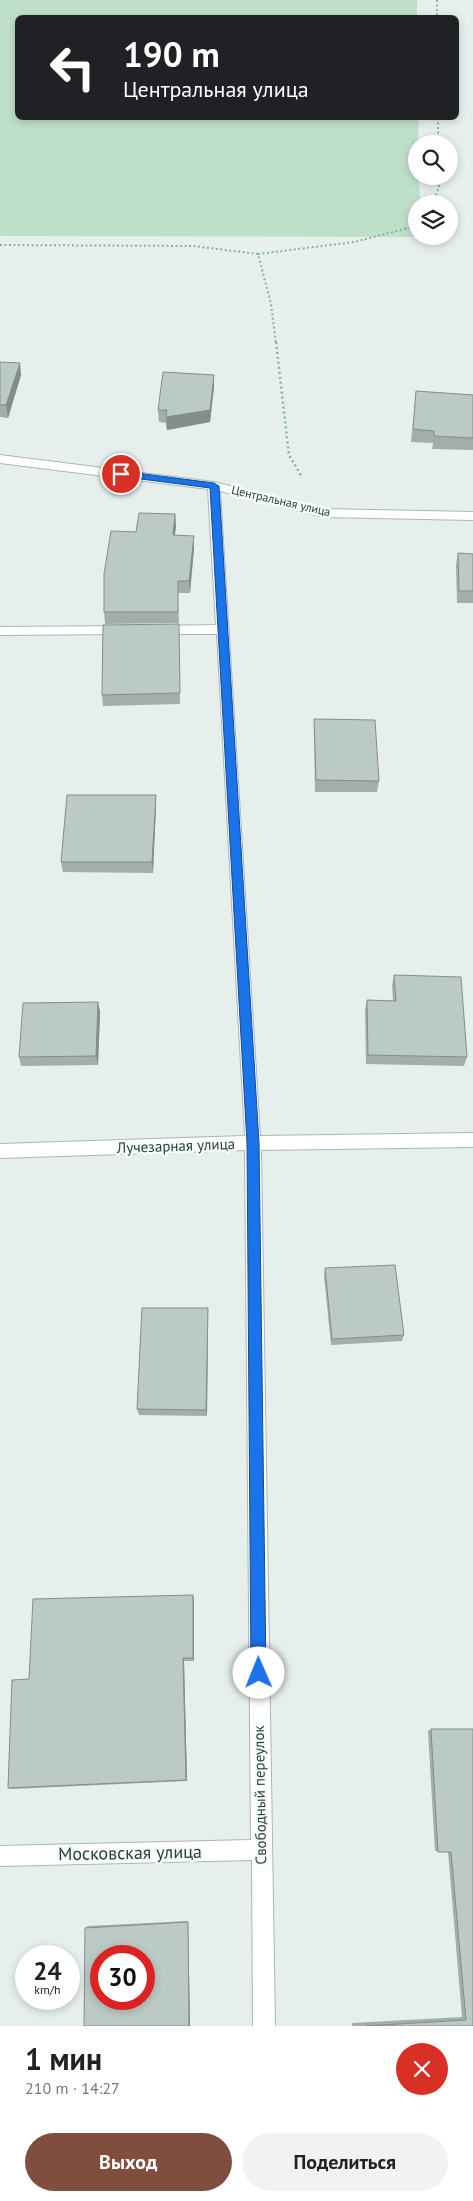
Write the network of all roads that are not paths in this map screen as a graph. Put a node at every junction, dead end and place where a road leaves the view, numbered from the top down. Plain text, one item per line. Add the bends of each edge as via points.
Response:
1 (0, 459) edge
2 (214, 486) junction
3 (473, 516) edge
4 (222, 629) junction
5 (0, 631) edge
6 (473, 1140) edge
7 (253, 1143) junction
8 (0, 1152) edge
9 (261, 1850) junction
10 (0, 1856) edge
11 (264, 2026) edge

1 - 2 street, Центральная улица
2 - 3 street, Центральная улица via 322,512
2 - 4 street, Свободный переулок
4 - 5 street
4 - 7 street, Свободный переулок
6 - 7 street, Лучезарная улица
7 - 8 street, Лучезарная улица
7 - 9 street, Свободный переулок
9 - 10 street, Московская улица
9 - 11 street, Свободный переулок

